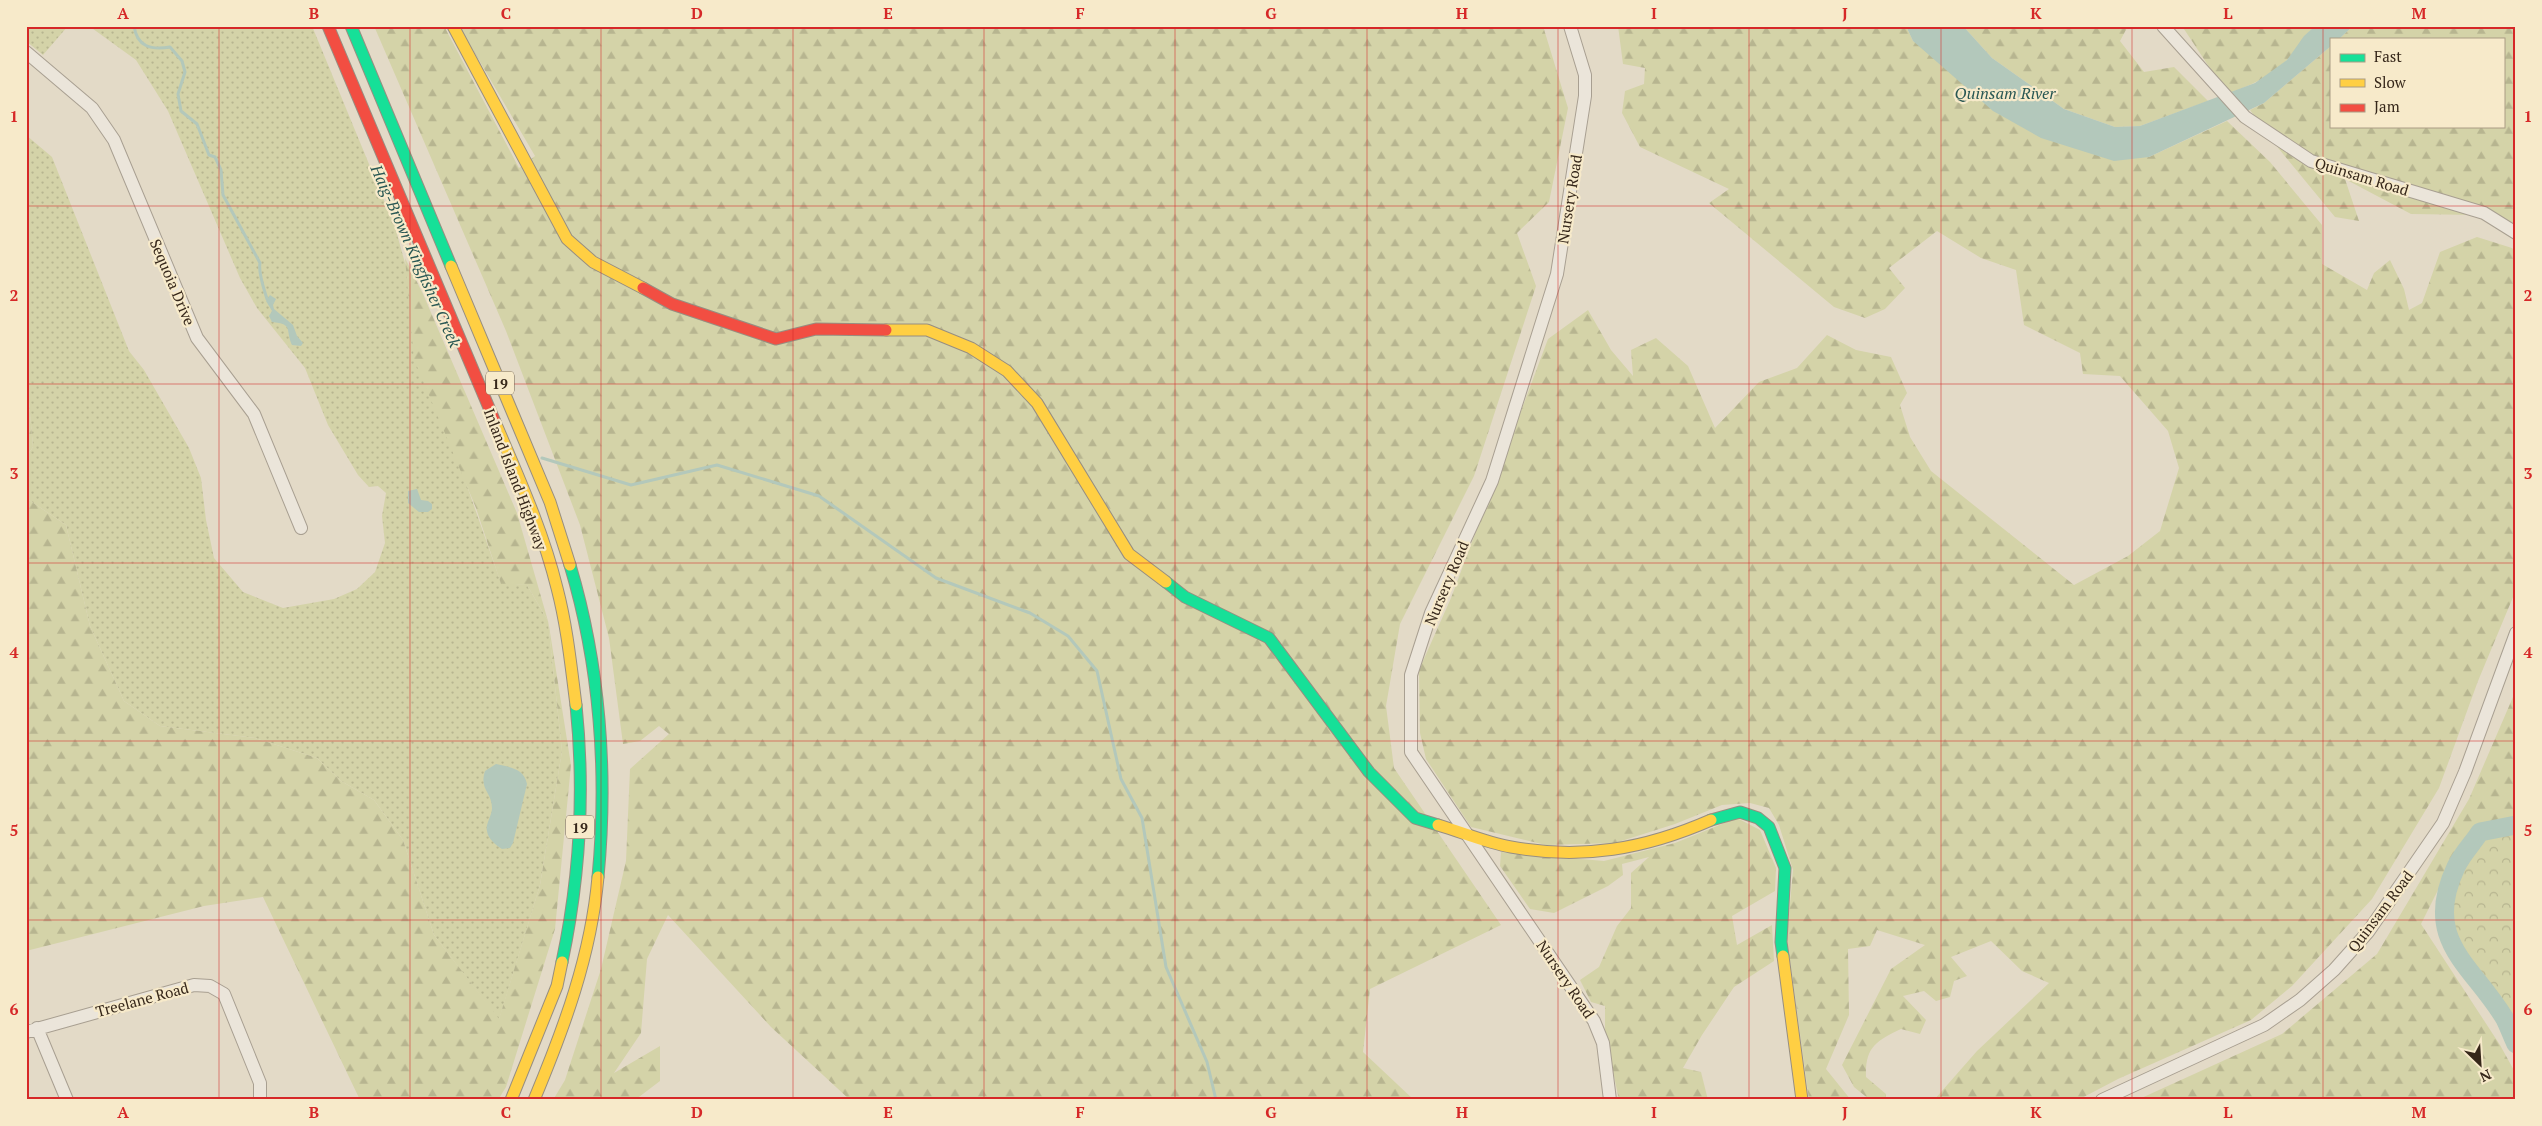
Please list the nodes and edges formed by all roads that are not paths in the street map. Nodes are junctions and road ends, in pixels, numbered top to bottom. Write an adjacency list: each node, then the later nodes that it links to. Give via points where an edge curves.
1 (328, 26): 14 (main road, Inland Island Highway / 19, via 532,510 557,587 570,654 581,754 580,839 571,919 556,986)
2 (351, 26): 15 (main road, Inland Island Highway / 19, via 550,502 574,579 590,650 601,754 603,844 593,921 575,996)
3 (452, 26): 10 (main road, via 567,240 593,262 672,304 776,339 816,330 927,330 971,348 1007,371 1037,402 1129,554 1185,597 1269,638 1369,772 1415,818)
4 (1570, 26): 10 (street, Nursery Road, via 1584,75 1585,96 1556,274 1492,480 1431,613 1411,675 1411,752)
5 (2163, 26): 7 (street, Quinsam Road, via 2245,117 2310,161 2484,214)
6 (26, 52): 8 (street, Sequoia Drive, via 92,108 114,140 197,338 254,414)
7 (2516, 233)
8 (301, 528)
9 (2516, 633): 18 (street, Quinsam Road, via 2443,823 2368,932 2300,1000 2264,1025)
10 (1470, 835): 16 (street, Nursery Road, via 1594,1021 1602,1042); 17 (main road, via 1510,847 1576,854 1620,849 1679,834 1723,815 1740,812 1758,818 1769,827 1785,868 1781,942)
11 (32, 1030): 12 (street, Treelane Road); 13 (street, Treelane Road, via 194,985 210,986 224,994 260,1083)
12 (68, 1100)
13 (260, 1100)
14 (511, 1100)
15 (534, 1100)
16 (1610, 1100)
17 (1802, 1100)
18 (2102, 1100)

